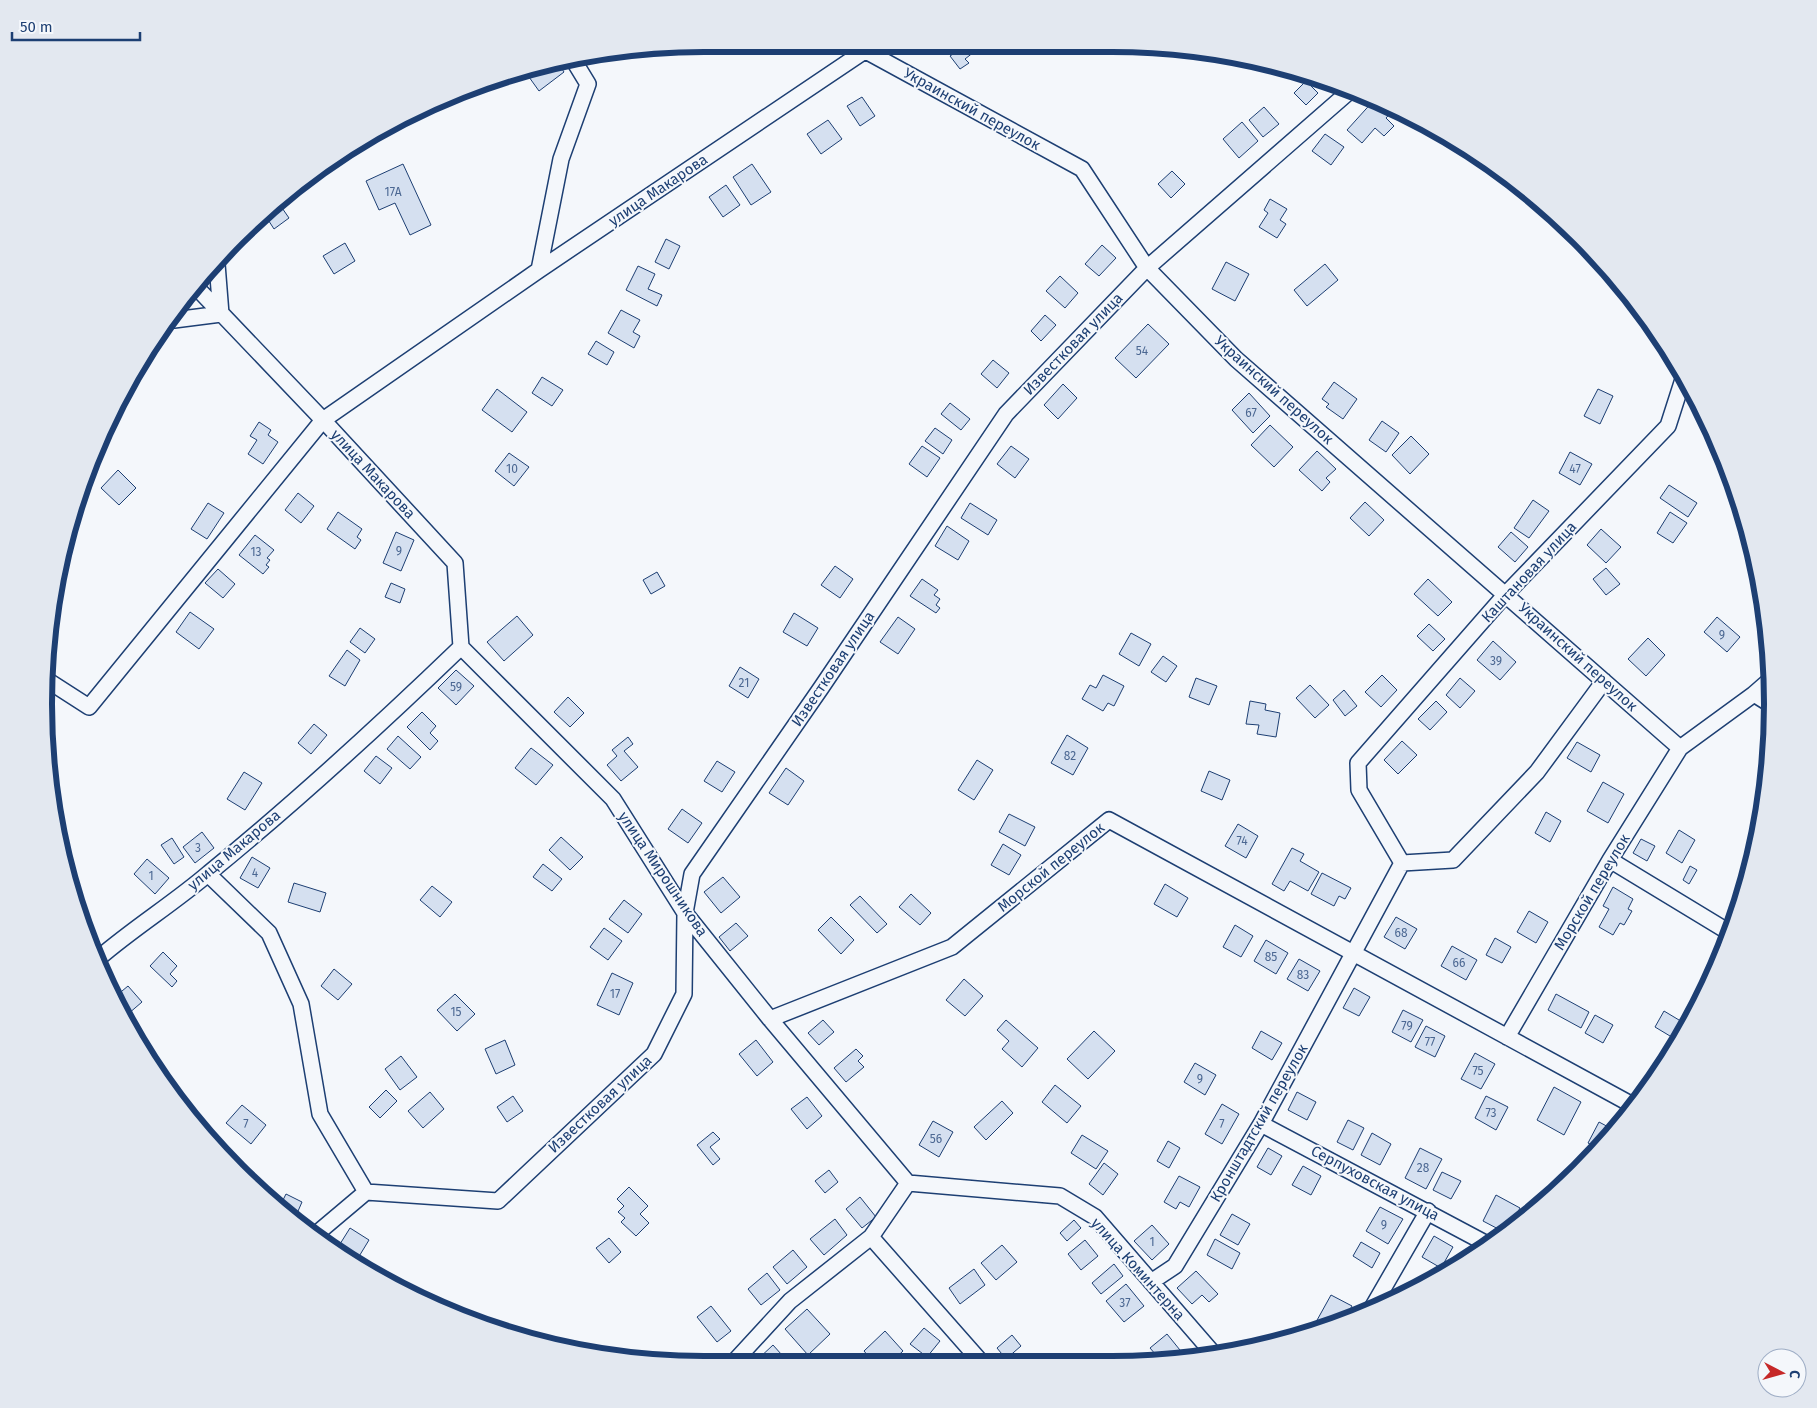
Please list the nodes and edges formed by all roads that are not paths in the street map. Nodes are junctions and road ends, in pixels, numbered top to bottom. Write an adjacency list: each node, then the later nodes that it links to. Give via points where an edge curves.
1 (863, 52): 7 (street, улица Макарова)
2 (879, 52): 5 (street, Украинский переулок, via 1082,169)
3 (577, 65): 7 (street, via 588,84 561,159)
4 (1345, 96): 5 (street, Известковая улица)
5 (1147, 268): 13 (street, Украинский переулок, via 1236,359); 24 (street, Известковая улица, via 1006,414 692,874)
6 (218, 270): 9 (street)
7 (539, 270): 12 (street, улица Макарова)
8 (200, 291): 9 (street)
9 (221, 314): 10 (street); 12 (street)
10 (178, 319)
11 (1680, 385): 13 (street, Каштановая улица, via 1668,426)
12 (323, 420): 14 (street, улица Макарова, via 455,563); 16 (street, via 88,707)
13 (1506, 594): 15 (street, Украинский переулок); 22 (street, Каштановая улица, via 1358,763 1359,790)
14 (461, 648): 23 (street, улица Макарова); 24 (street, улица Мирошникова, via 613,799)
15 (1604, 681): 20 (street, Украинский переулок); 22 (street, via 1537,772 1454,860)
16 (53, 684)
17 (1764, 686): 18 (street)
18 (1754, 694): 19 (street); 20 (street)
19 (1764, 700)
20 (1680, 748): 21 (street, Морской переулок)
21 (1610, 860): 25 (street); 29 (street, Морской переулок)
22 (1402, 863): 26 (street)
23 (208, 874): 27 (street, улица Макарова); 33 (street, via 270,933 301,1004 320,1114)
24 (685, 913): 28 (street, улица Мирошникова); 33 (street, Известковая улица, via 684,994 654,1054 498,1201)
25 (1724, 929)
26 (1354, 954): 28 (street, Морской переулок, via 1109,820 952,947); 29 (street, Морской переулок); 31 (street, Кронштадтский переулок)
27 (103, 955)
28 (770, 1019): 32 (street, улица Мирошникова)
29 (1507, 1038): 30 (street, Морской переулок)
30 (1628, 1103)
31 (1261, 1124): 34 (street, Серпуховская улица); 38 (street, Кронштадтский переулок, via 1175,1266)
32 (908, 1183): 36 (street); 38 (street, улица Коминтерна, via 1060,1196 1095,1217)
33 (366, 1192): 35 (street)
34 (1428, 1211): 37 (street, Серпуховская улица); 39 (street)
35 (320, 1231)
36 (871, 1237): 41 (street, via 790,1301); 42 (street)
37 (1482, 1241)
38 (1151, 1282): 40 (street, улица Коминтерна)
39 (1377, 1299)
40 (1209, 1348)
41 (739, 1356)
42 (976, 1356)

